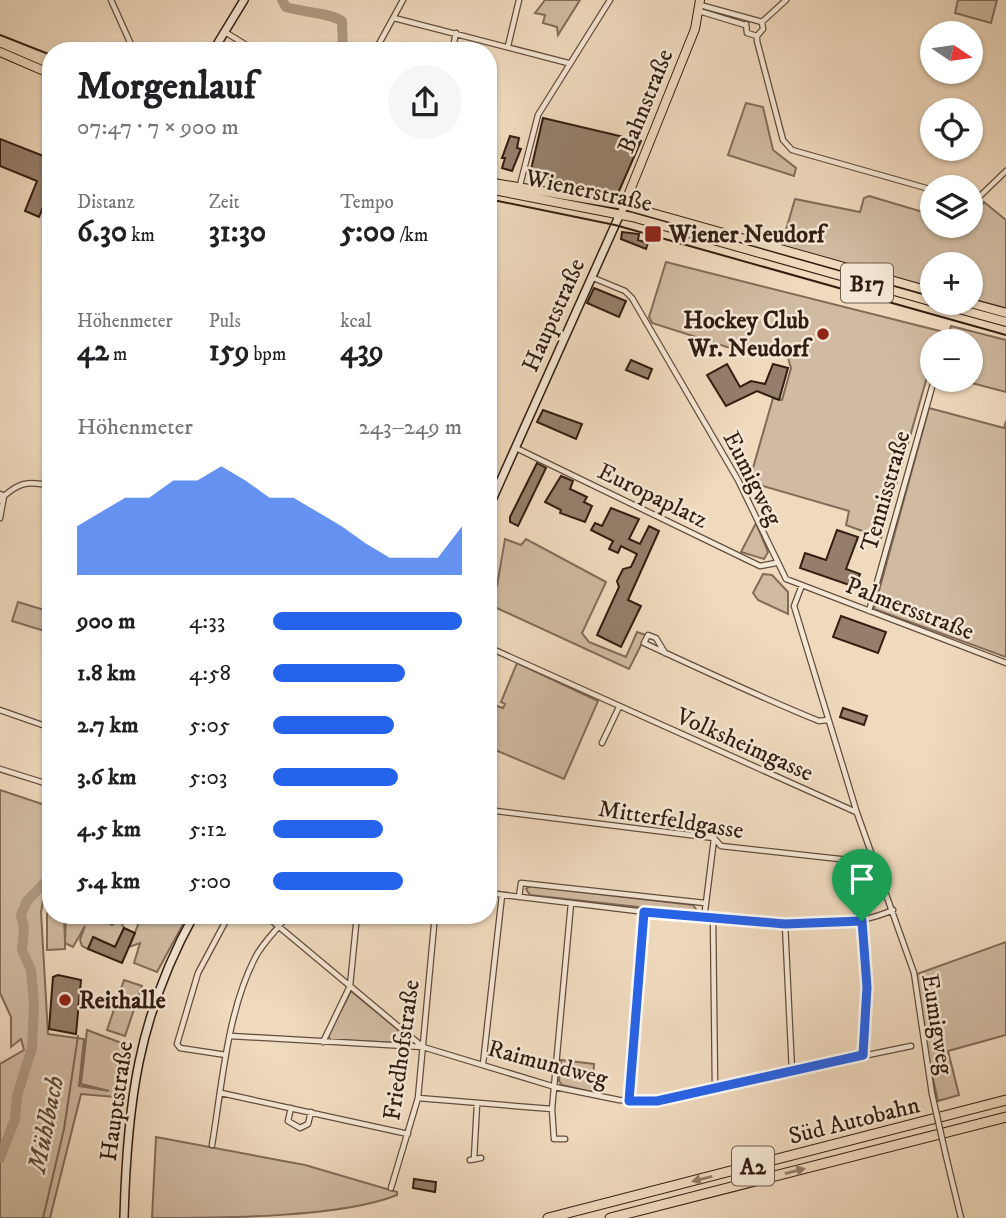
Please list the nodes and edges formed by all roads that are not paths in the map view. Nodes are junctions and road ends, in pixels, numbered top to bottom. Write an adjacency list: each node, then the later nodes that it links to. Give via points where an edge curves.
1 (111, 0): 15 (street)
2 (244, 0): 12 (street)
3 (403, 0): 8 (street)
4 (519, 0): 22 (street)
5 (610, 0): 24 (street)
6 (786, 0): 10 (street)
7 (700, 5): 9 (street); 11 (street); 32 (main road, Bahnstraße)
8 (394, 18): 13 (street); 18 (street)
9 (749, 20): 10 (street); 11 (street)
10 (762, 22): 14 (street)
11 (745, 25): 14 (street, via 747,33)
12 (225, 32): 16 (street); 17 (street)
13 (456, 33): 19 (street); 20 (street)
14 (757, 36): 29 (street, via 783,140 792,150)
15 (130, 42)
16 (219, 42)
17 (241, 42)
18 (380, 42)
19 (454, 42)
20 (489, 42)
21 (497, 44): 22 (street)
22 (508, 47): 24 (street)
23 (0, 52): 25 (main road)
24 (568, 63): 28 (street, via 538,115)
25 (42, 70)
26 (1006, 171): 31 (street)
27 (497, 183): 28 (main road, Wienerstraße / B17)
28 (520, 185): 32 (main road, Wienerstraße / B17)
29 (920, 186)
30 (497, 190): 32 (main road, Wienerstraße / B17)
31 (983, 193)
32 (622, 209): 33 (main road, Wienerstraße / B17); 34 (street, Hauptstraße)
33 (802, 261): 35 (main road, B17); 36 (main road, B17)
34 (591, 276): 42 (street, Hauptstraße); 47 (street, Eumigweg, via 632,298 738,480)
35 (920, 289)
36 (920, 297)
37 (983, 307): 38 (main road)
38 (1006, 313)
39 (981, 315): 40 (main road, B17)
40 (1006, 322)
41 (931, 392): 49 (street, Tennisstraße)
42 (516, 448): 44 (street, Hauptstraße); 47 (street, Europaplatz, via 760,566)
43 (42, 484): 45 (street, via 18,484)
44 (497, 489)
45 (2, 497): 46 (street)
46 (0, 518)
47 (776, 563): 48 (street, Eumigweg, via 786,579)
48 (802, 585): 49 (street, Palmersstraße); 55 (street, Eumigweg, via 794,606)
49 (869, 611): 52 (street, Palmersstraße)
50 (497, 651): 53 (street, Volksheimgasse)
51 (666, 653): 51 (street, via 656,638 648,635 644,643); 55 (street, via 819,721)
52 (1006, 663)
53 (619, 707): 57 (street); 61 (street, Volksheimgasse)
54 (0, 710): 56 (street)
55 (827, 720): 61 (street, Eumigweg)
56 (42, 725)
57 (602, 744)
58 (0, 769): 59 (street)
59 (42, 782)
60 (497, 811): 62 (street, Mitterfeldgasse)
61 (857, 813): 68 (street, Eumigweg)
62 (714, 838): 67 (street); 72 (street, Mitterfeldgasse, via 721,846 849,860)
63 (497, 894): 64 (street)
64 (502, 895): 65 (street); 88 (street)
65 (519, 897): 66 (street); 67 (street, via 521,883)
66 (572, 903): 69 (street); 91 (street)
67 (705, 903): 71 (street)
68 (893, 910): 72 (street); 109 (street, Eumigweg, bridge, via 914,973 932,1094)
69 (644, 912): 71 (street); 95 (street)
70 (713, 917): 71 (street); 79 (street); 90 (street)
71 (704, 919)
72 (860, 921): 79 (street); 87 (street, via 867,987)
73 (190, 924): 106 (street, Hauptstraße, via 162,979 137,1063)
74 (224, 924): 86 (street, via 198,973 177,1044)
75 (275, 924): 80 (street)
76 (282, 924): 80 (street)
77 (356, 924): 81 (street)
78 (434, 924): 85 (street, Friedhofstraße)
79 (785, 924): 89 (street)
80 (279, 928): 81 (street); 82 (street, via 255,957)
81 (350, 986): 83 (street); 85 (street)
82 (231, 1036): 83 (street); 86 (street)
83 (323, 1042): 85 (street)
84 (911, 1046): 87 (street, Raimundweg)
85 (423, 1047): 88 (street, Raimundweg); 93 (street, Friedhofstraße)
86 (226, 1055): 92 (street)
87 (863, 1055): 89 (street, Raimundweg)
88 (483, 1064): 91 (street, Raimundweg)
89 (792, 1071): 90 (street, Raimundweg)
90 (715, 1086): 95 (street, Raimundweg, via 657,1101)
91 (555, 1087): 95 (street, Raimundweg); 98 (street)
92 (220, 1093): 97 (street); 103 (street)
93 (418, 1098): 96 (street); 101 (street, Friedhofstraße)
94 (1006, 1100): 107 (highway, Süd Autobahn / A2, one-way to 107)
95 (629, 1101)
96 (477, 1104): 98 (street); 104 (street, via 472,1159)
97 (291, 1108): 99 (street); 99 (street, via 288,1121 300,1128 308,1124)
98 (552, 1109): 102 (street, via 554,1139)
99 (311, 1112): 101 (street)
100 (1006, 1117): 108 (highway, Süd Autobahn / A2, one-way to 100)
101 (408, 1134): 105 (street, Friedhofstraße)
102 (565, 1139)
103 (212, 1145)
104 (481, 1158)
105 (391, 1188)
106 (124, 1218)
107 (548, 1218)
108 (610, 1218)
109 (961, 1218)

